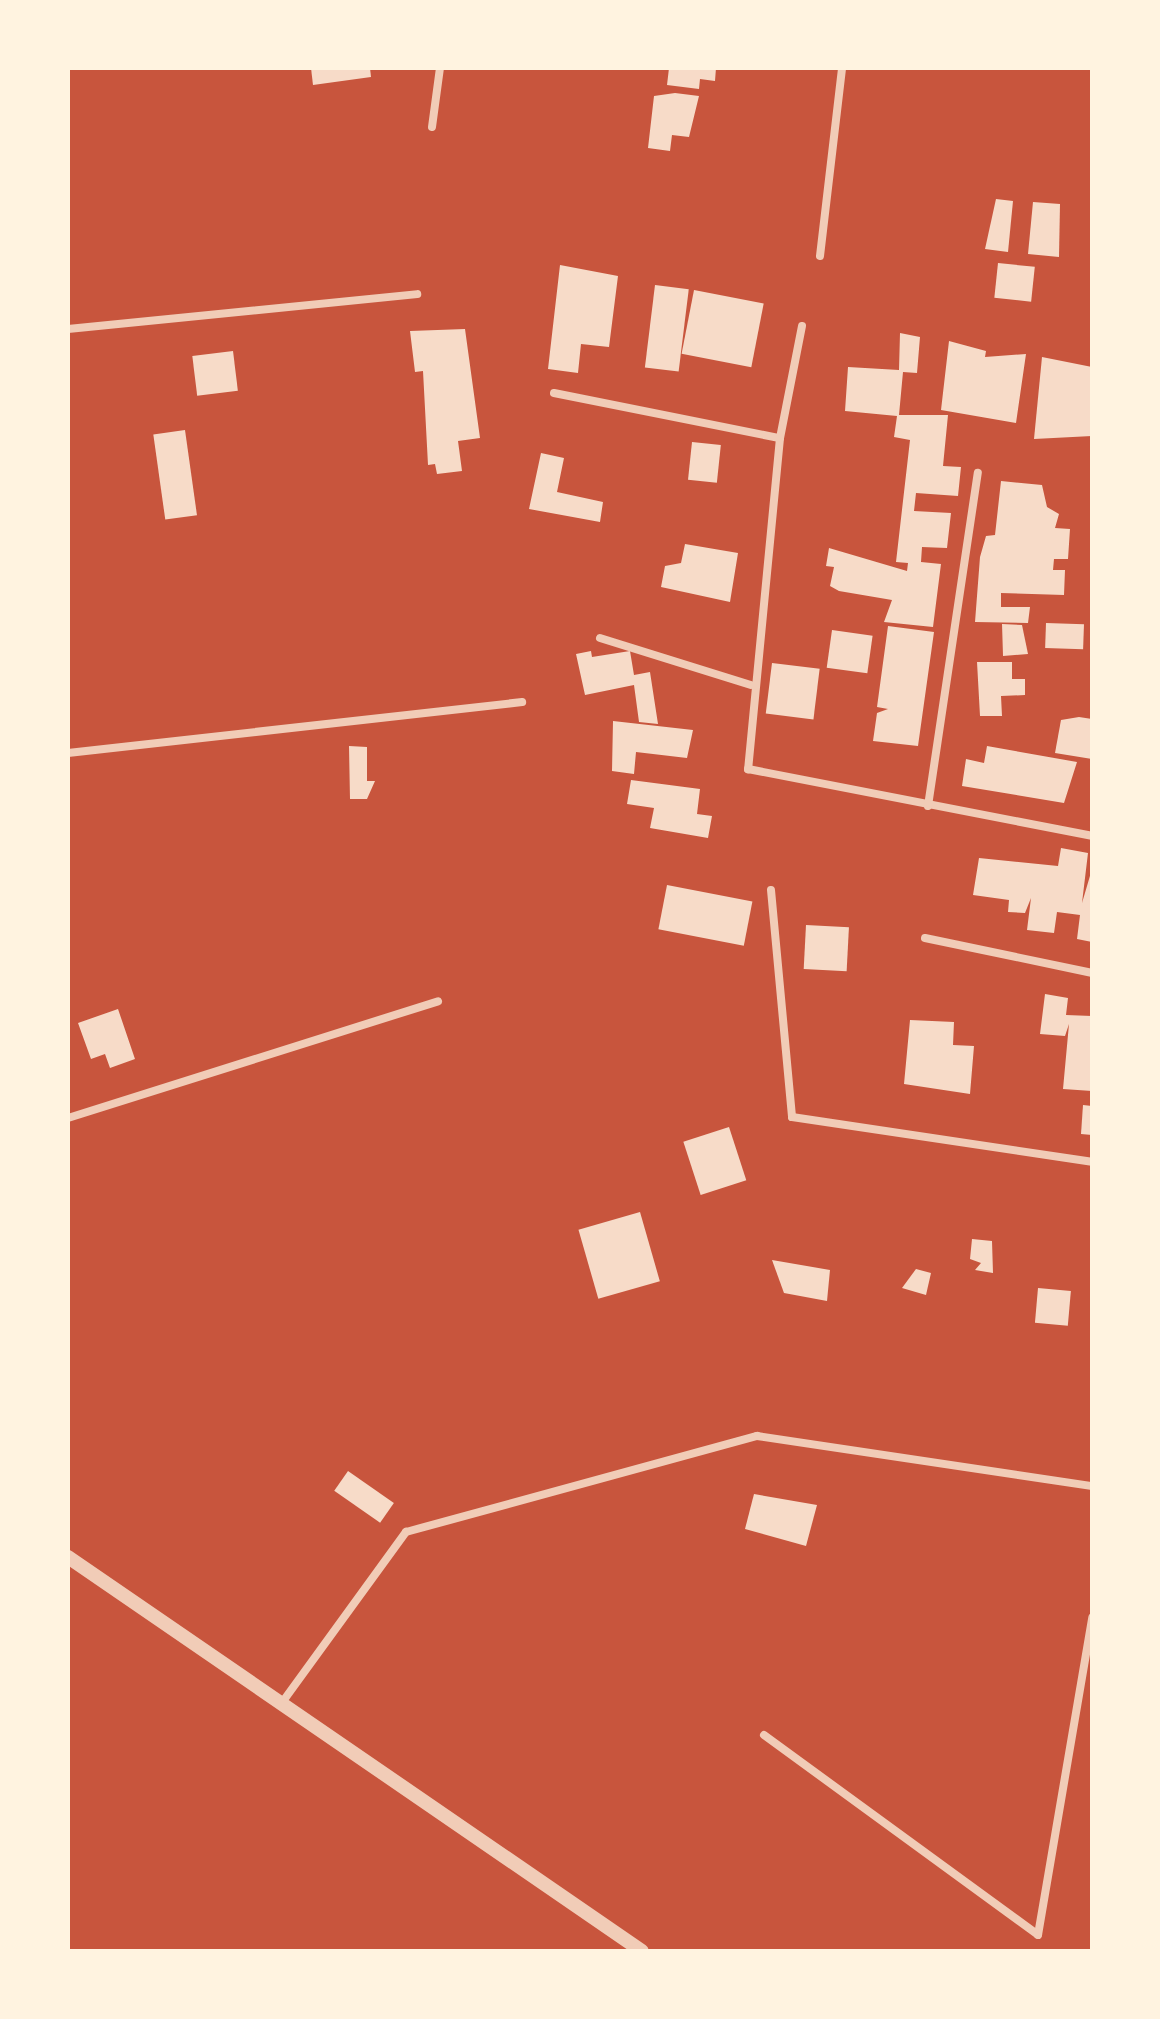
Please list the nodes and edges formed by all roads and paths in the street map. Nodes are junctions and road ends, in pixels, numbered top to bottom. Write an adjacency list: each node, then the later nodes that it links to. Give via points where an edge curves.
1 (440, 68): 3 (street)
2 (842, 68): 4 (street)
3 (432, 127)
4 (820, 256)
5 (417, 294): 7 (street)
6 (802, 326): 9 (street)
7 (68, 329)
8 (554, 393): 9 (street)
9 (780, 438): 12 (street)
10 (978, 473): 15 (street)
11 (600, 638): 12 (street)
12 (751, 685): 15 (street, via 748,769)
13 (522, 702): 14 (street)
14 (68, 753)
15 (928, 806): 16 (street)
16 (1092, 836)
17 (771, 890): 22 (street, via 792,1117)
18 (925, 938): 19 (street)
19 (1092, 973)
20 (438, 1001): 21 (street)
21 (68, 1118)
22 (1092, 1162)
23 (1092, 1486): 26 (street, via 757,1436 742,1440 406,1532)
24 (68, 1557): 26 (street)
25 (1092, 1618): 27 (street, via 1038,1935)
26 (281, 1704): 28 (street)
27 (764, 1735)
28 (642, 1951)

